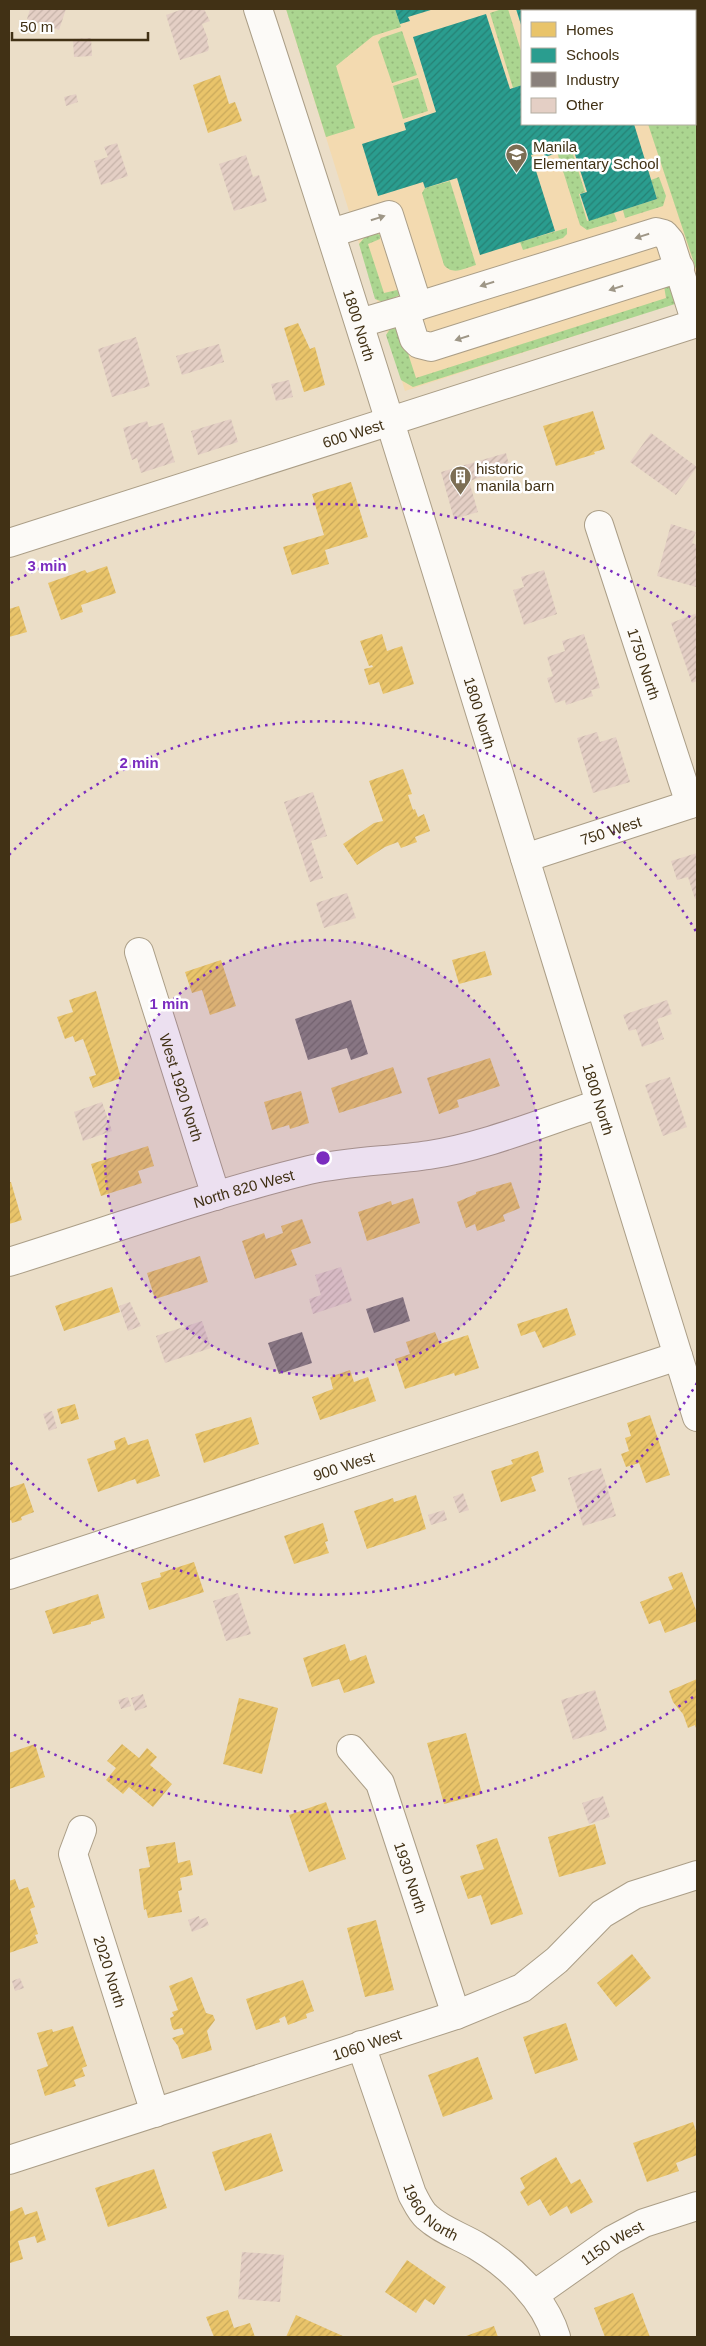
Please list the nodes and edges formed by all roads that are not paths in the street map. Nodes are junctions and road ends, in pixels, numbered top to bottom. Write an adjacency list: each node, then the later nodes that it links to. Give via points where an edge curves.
1 (258, 9): 2 (street, 1800 North)
2 (331, 233): 4 (street, one-way to 4, via 389,214); 5 (street, 1800 North)
3 (680, 268): 4 (street, one-way to 4, via 668,237 652,233); 4 (street, one-way to 4, via 431,347 418,344 414,339); 6 (street)
4 (411, 308): 5 (street)
5 (360, 323): 7 (street, 1800 North)
6 (697, 323): 7 (street, 600 West)
7 (390, 423): 9 (street, 600 West); 11 (street, 1800 North)
8 (599, 525): 10 (street, 1750 North)
9 (9, 544)
10 (694, 803): 11 (street, 750 West)
11 (525, 858): 13 (street, 1800 North)
12 (139, 952): 14 (street, West 1920 North)
13 (599, 1104): 14 (street, North 820 West, via 471,1146 428,1155 311,1170); 16 (street, 1800 North)
14 (216, 1196): 15 (street, North 820 West)
15 (9, 1262)
16 (678, 1356): 17 (street, 1800 North); 18 (street, 900 West)
17 (697, 1417)
18 (9, 1575)
19 (351, 1749): 22 (street, 1930 North, via 380,1784)
20 (82, 1830): 24 (street, 2020 North, via 73,1854)
21 (697, 1875): 22 (street, 1060 West, via 634,1895 602,1914 557,1960 522,1988)
22 (456, 2015): 23 (street, 1060 West)
23 (360, 2045): 24 (street, 1060 West); 27 (street, 1960 North, via 412,2194 426,2216 507,2267)
24 (155, 2113): 25 (street, 1060 West)
25 (9, 2160)
26 (697, 2206): 27 (street, 1150 West, via 644,2223 612,2240)
27 (534, 2295): 28 (street, 1960 North)
28 (556, 2337)

